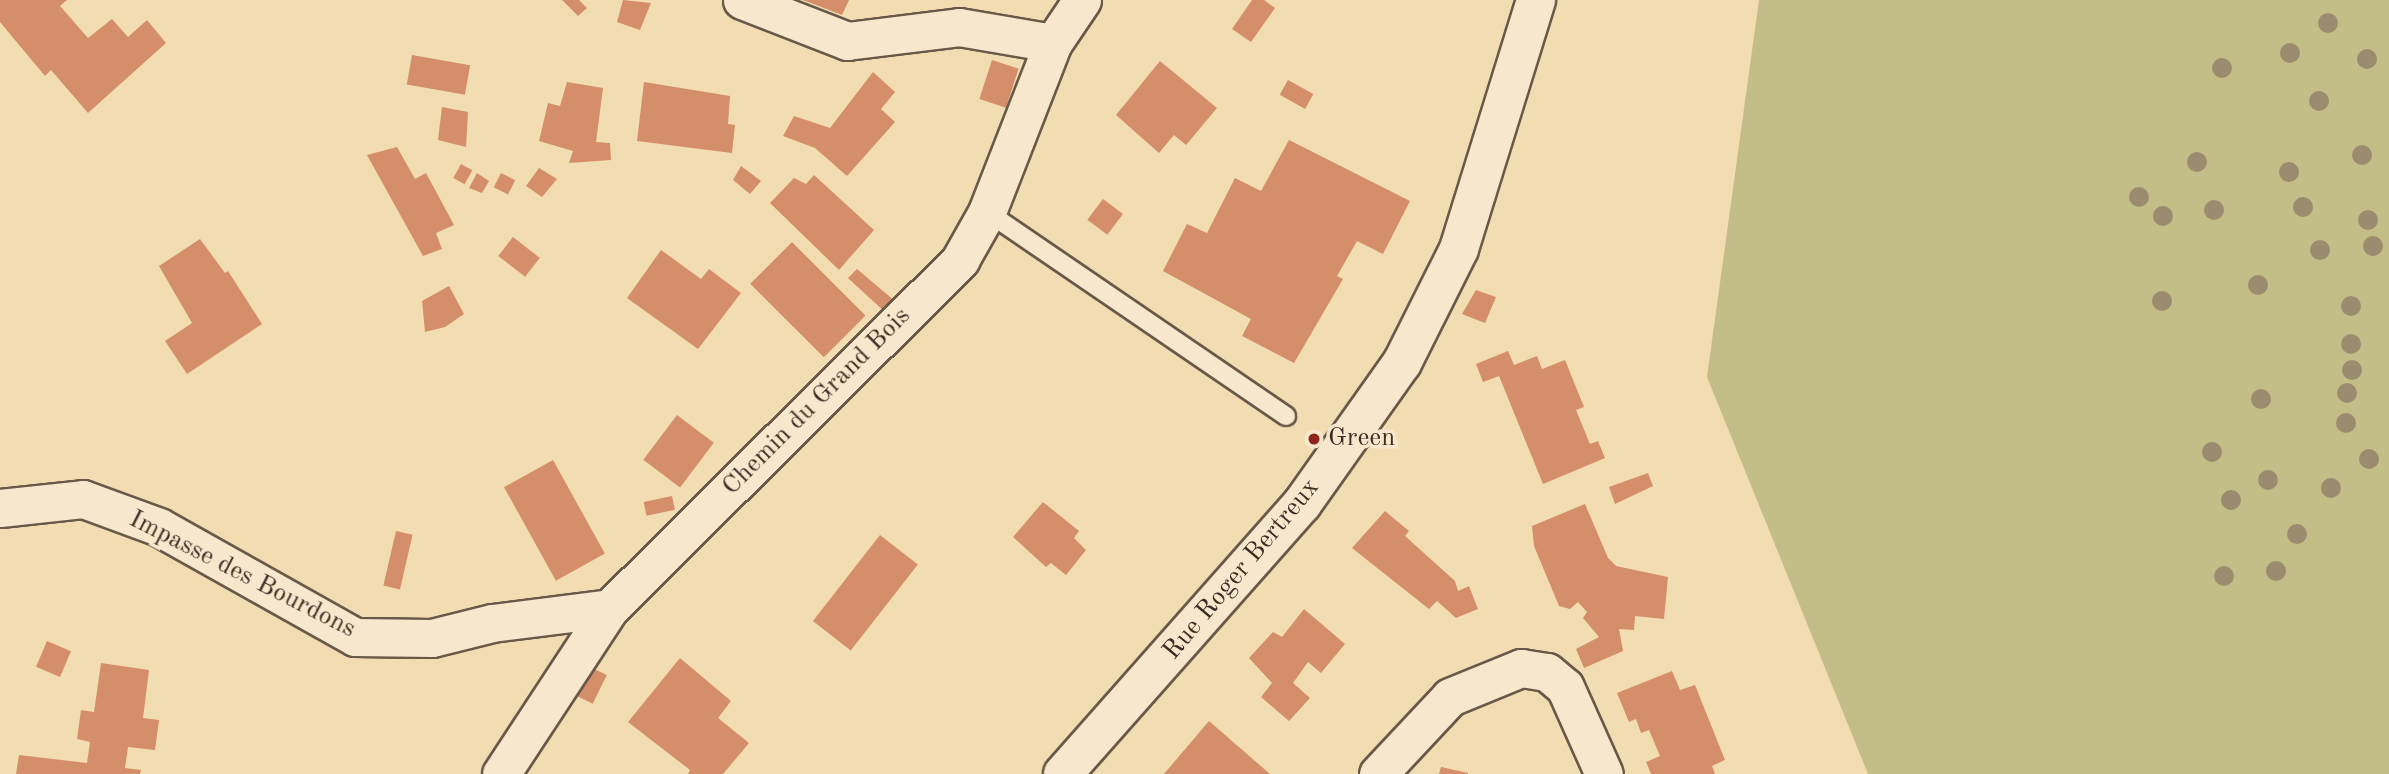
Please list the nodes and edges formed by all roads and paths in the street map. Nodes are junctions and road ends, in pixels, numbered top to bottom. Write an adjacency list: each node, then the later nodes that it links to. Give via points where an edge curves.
1 (741, 0): 4 (street, via 847,41 959,27)
2 (1082, 0): 4 (street, Chemin du Grand Bois)
3 (1536, 0): 10 (street, Rue Roger Bertreux, via 1459,249 1402,363 1302,504)
4 (1053, 43): 5 (street, Chemin du Grand Bois)
5 (987, 212): 6 (lane); 8 (street, Chemin du Grand Bois, via 960,260)
6 (1286, 416)
7 (0, 508): 8 (street, Impasse des Bourdons, via 83,499 108,508 159,527 355,637 432,638 492,623)
8 (610, 607): 9 (street, Chemin du Grand Bois)
9 (501, 774)
10 (1063, 774)
11 (1378, 774): 12 (street, via 1450,697 1521,668 1547,671 1565,687)
12 (1604, 774)

